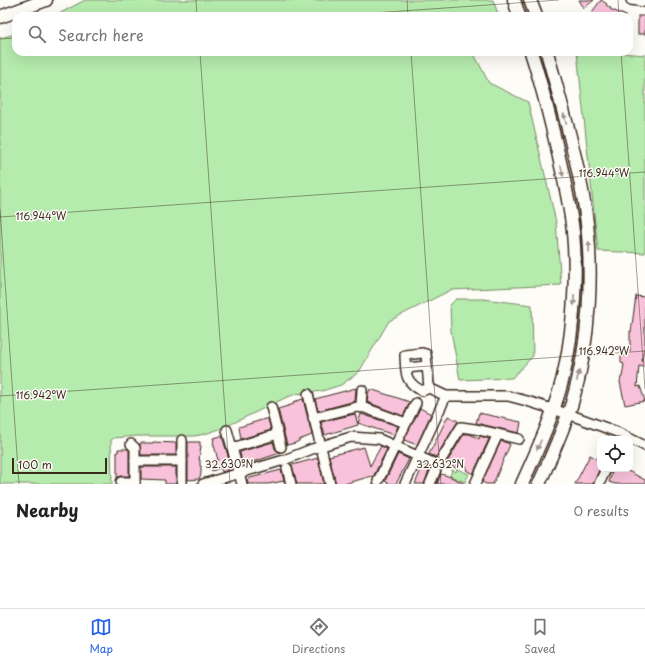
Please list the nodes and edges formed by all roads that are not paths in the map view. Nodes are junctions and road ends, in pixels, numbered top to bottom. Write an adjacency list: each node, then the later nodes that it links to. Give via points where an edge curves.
1 (46, 0): 6 (main road)
2 (514, 0): 7 (main road)
3 (530, 0): 8 (main road)
4 (631, 0): 5 (street)
5 (645, 2)
6 (14, 12)
7 (518, 12)
8 (534, 12)
9 (12, 13): 10 (main road)
10 (0, 17)
11 (532, 56): 22 (main road, one-way to 22, via 555,138 573,232 574,309 565,368)
12 (548, 56): 23 (main road, one-way to 12, via 580,370 589,313 588,234 570,136)
13 (427, 366): 14 (street); 14 (street, via 426,354 408,354 405,355); 15 (street)
14 (406, 368): 15 (street, via 407,379 414,387 422,391)
15 (429, 388): 18 (street)
16 (362, 390): 21 (street)
17 (308, 394): 24 (street)
18 (446, 396): 22 (street, via 508,396); 37 (street)
19 (416, 403): 25 (street)
20 (271, 407): 27 (street)
21 (362, 407): 24 (street); 25 (street)
22 (554, 409): 23 (street); 56 (main road, one-way to 56)
23 (568, 414): 34 (street, via 617,432); 57 (main road)
24 (313, 418): 33 (street)
25 (406, 423): 32 (street)
26 (227, 430): 35 (street)
27 (278, 434): 35 (street); 36 (street)
28 (498, 434): 29 (street); 40 (street, via 461,427); 55 (street)
29 (519, 439)
30 (182, 440): 39 (street)
31 (131, 444): 38 (street, via 135,448)
32 (395, 445): 33 (street, via 379,439 351,437); 37 (street); 44 (street)
33 (320, 446): 42 (street, via 284,460); 52 (street)
34 (645, 446)
35 (232, 448): 42 (street)
36 (281, 448)
37 (418, 456): 40 (street); 53 (street)
38 (135, 461): 39 (street); 46 (street)
39 (182, 461): 48 (street)
40 (438, 465): 54 (street)
41 (287, 468): 51 (street)
42 (239, 471): 49 (street); 50 (street)
43 (605, 472): 47 (street)
44 (378, 481)
45 (121, 482): 46 (street)
46 (135, 483)
47 (601, 483)
48 (182, 484)
49 (204, 484)
50 (242, 484)
51 (289, 484)
52 (330, 484)
53 (405, 484)
54 (430, 484)
55 (475, 484)
56 (522, 484)
57 (539, 484)

